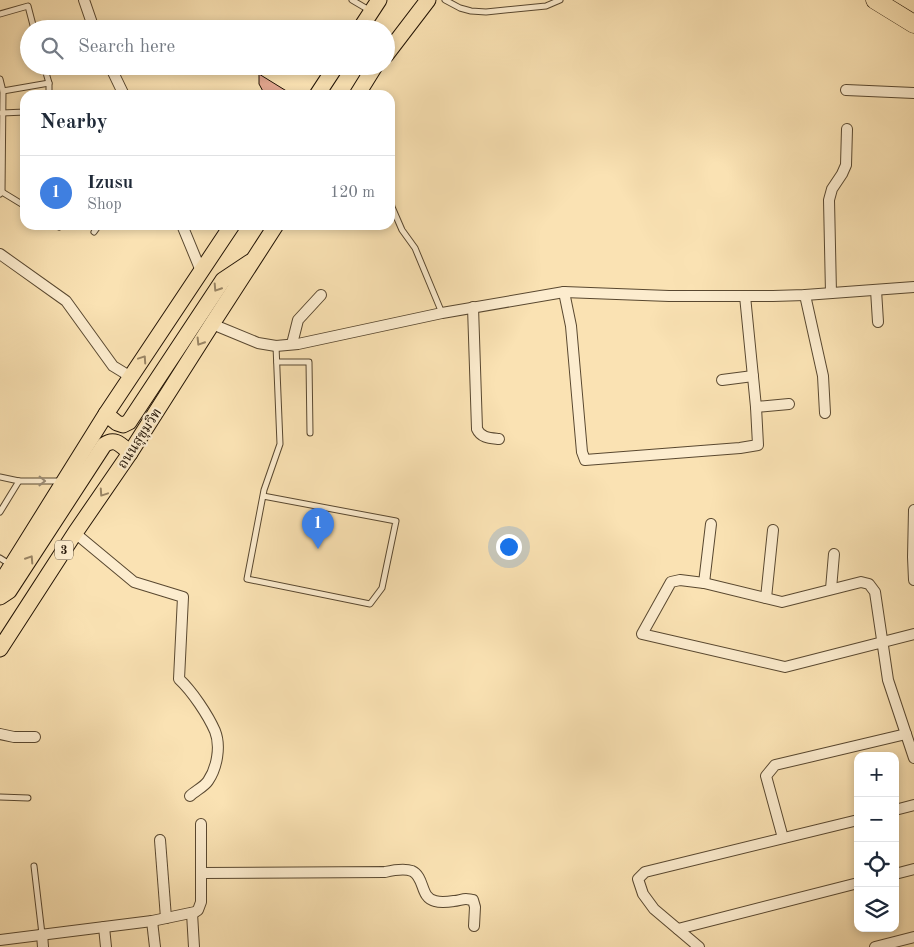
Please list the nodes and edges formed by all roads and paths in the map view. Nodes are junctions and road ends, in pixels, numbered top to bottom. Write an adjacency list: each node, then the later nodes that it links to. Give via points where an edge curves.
1 (84, 0): 13 (street)
2 (352, 0): 9 (lane)
3 (418, 0): 16 (main road)
4 (428, 0): 17 (main road)
5 (446, 0): 6 (lane, via 460,8 486,12 546,6)
6 (560, 0)
7 (875, 0): 15 (highway)
8 (891, 0): 11 (main road)
9 (375, 6): 14 (main road)
10 (0, 14): 12 (lane, via 28,6)
11 (914, 14)
12 (32, 20)
13 (91, 20)
14 (366, 20)
15 (914, 24)
16 (395, 35)
17 (395, 43)
18 (47, 75): 23 (lane)
19 (114, 75): 26 (street)
20 (330, 75): 27 (main road)
21 (370, 75): 24 (main road)
22 (0, 80): 29 (lane)
23 (49, 83): 25 (lane); 29 (lane)
24 (361, 89)
25 (49, 90)
26 (122, 90)
27 (320, 90)
28 (846, 90): 30 (street)
29 (3, 91): 32 (lane)
30 (914, 93)
31 (20, 112): 32 (lane)
32 (2, 113): 34 (lane)
33 (846, 129): 46 (street, via 846,165 829,200)
34 (1, 194): 35 (lane)
35 (20, 204)
36 (395, 214): 51 (lane, via 415,248)
37 (184, 230): 42 (street)
38 (229, 230): 42 (main road)
39 (273, 230): 41 (main road, ถนนสุขุมวิท / 3)
40 (0, 254): 58 (street, via 66,301 113,366)
41 (256, 258): 53 (main road, ถนนสุขุมวิท / 3); 63 (main road, one-way to 63, via 223,280 129,422 117,423)
42 (201, 271): 58 (main road, one-way to 42)
43 (914, 287): 44 (street)
44 (876, 290): 46 (street); 52 (street)
45 (564, 292): 49 (street); 50 (street); 61 (street, via 571,326 582,452 586,460 758,445)
46 (831, 293): 48 (street)
47 (321, 295): 54 (street, via 298,320)
48 (806, 295): 49 (street); 62 (street, via 824,376)
49 (745, 296): 57 (street)
50 (473, 307): 51 (street); 65 (street, via 477,429 483,437)
51 (442, 313): 54 (street)
52 (878, 322)
53 (212, 324): 55 (street, via 258,343); 66 (main road, ถนนสุขุมวิท / 3, one-way to 66)
54 (292, 344): 55 (street)
55 (276, 346): 56 (lane)
56 (277, 362): 64 (lane, via 309,362); 70 (lane, via 280,444)
57 (754, 376): 59 (street); 61 (street)
58 (131, 377): 63 (main road)
59 (722, 380)
60 (789, 404): 61 (street)
61 (756, 407)
62 (826, 413)
63 (106, 414): 69 (main road)
64 (310, 433)
65 (499, 439)
66 (130, 452): 75 (main road, ถนนสุขุมวิท / 3, one-way to 75); 82 (main road, one-way to 66, via 9,591 104,445 114,441)
67 (0, 477): 68 (lane)
68 (19, 481): 69 (lane, one-way to 69); 72 (lane)
69 (64, 481): 77 (main road)
70 (263, 496): 70 (lane, via 247,579 370,604 382,588 396,521)
71 (914, 510): 78 (street)
72 (0, 512)
73 (711, 524): 79 (street)
74 (773, 530): 83 (street)
75 (75, 533): 87 (main road, ถนนสุขุมวิท / 3); 92 (street, via 134,582 184,597 179,679 188,687 204,713 217,742 215,768 207,782)
76 (834, 554): 81 (street)
77 (6, 562): 80 (main road)
78 (914, 580)
79 (704, 583): 83 (street); 86 (street, via 671,582 642,634 785,667)
80 (0, 584)
81 (831, 589): 83 (street, via 782,602); 86 (street, via 861,582 869,584 875,592)
82 (0, 597)
83 (766, 598)
84 (914, 634): 86 (street)
85 (914, 641): 86 (street)
86 (882, 643): 89 (street, via 888,680)
87 (0, 649)
88 (0, 734): 90 (street)
89 (906, 734): 91 (street); 99 (street, via 775,765 766,776)
90 (35, 737)
91 (914, 758)
92 (190, 796)
93 (0, 797): 94 (lane)
94 (28, 798)
95 (914, 805): 96 (street)
96 (899, 809)
97 (854, 821): 99 (street)
98 (200, 824): 103 (street)
99 (783, 838): 111 (street, via 645,872 638,879 643,894 654,909)
100 (160, 840): 107 (street)
101 (34, 866): 112 (lane)
102 (914, 869): 104 (street)
103 (200, 873): 106 (street, via 201,902 198,910); 109 (street, via 407,870 415,872 424,893 434,901 473,900)
104 (899, 873)
105 (854, 884): 111 (street)
106 (192, 913): 107 (street); 118 (street)
107 (166, 918): 108 (street)
108 (152, 921): 110 (street); 117 (street)
109 (474, 926)
110 (104, 928): 112 (street); 116 (street)
111 (678, 929): 119 (street)
112 (42, 934): 114 (street); 115 (street)
113 (914, 938): 120 (street)
114 (0, 940)
115 (44, 947)
116 (106, 947)
117 (155, 947)
118 (194, 947)
119 (700, 947)
120 (875, 947)

